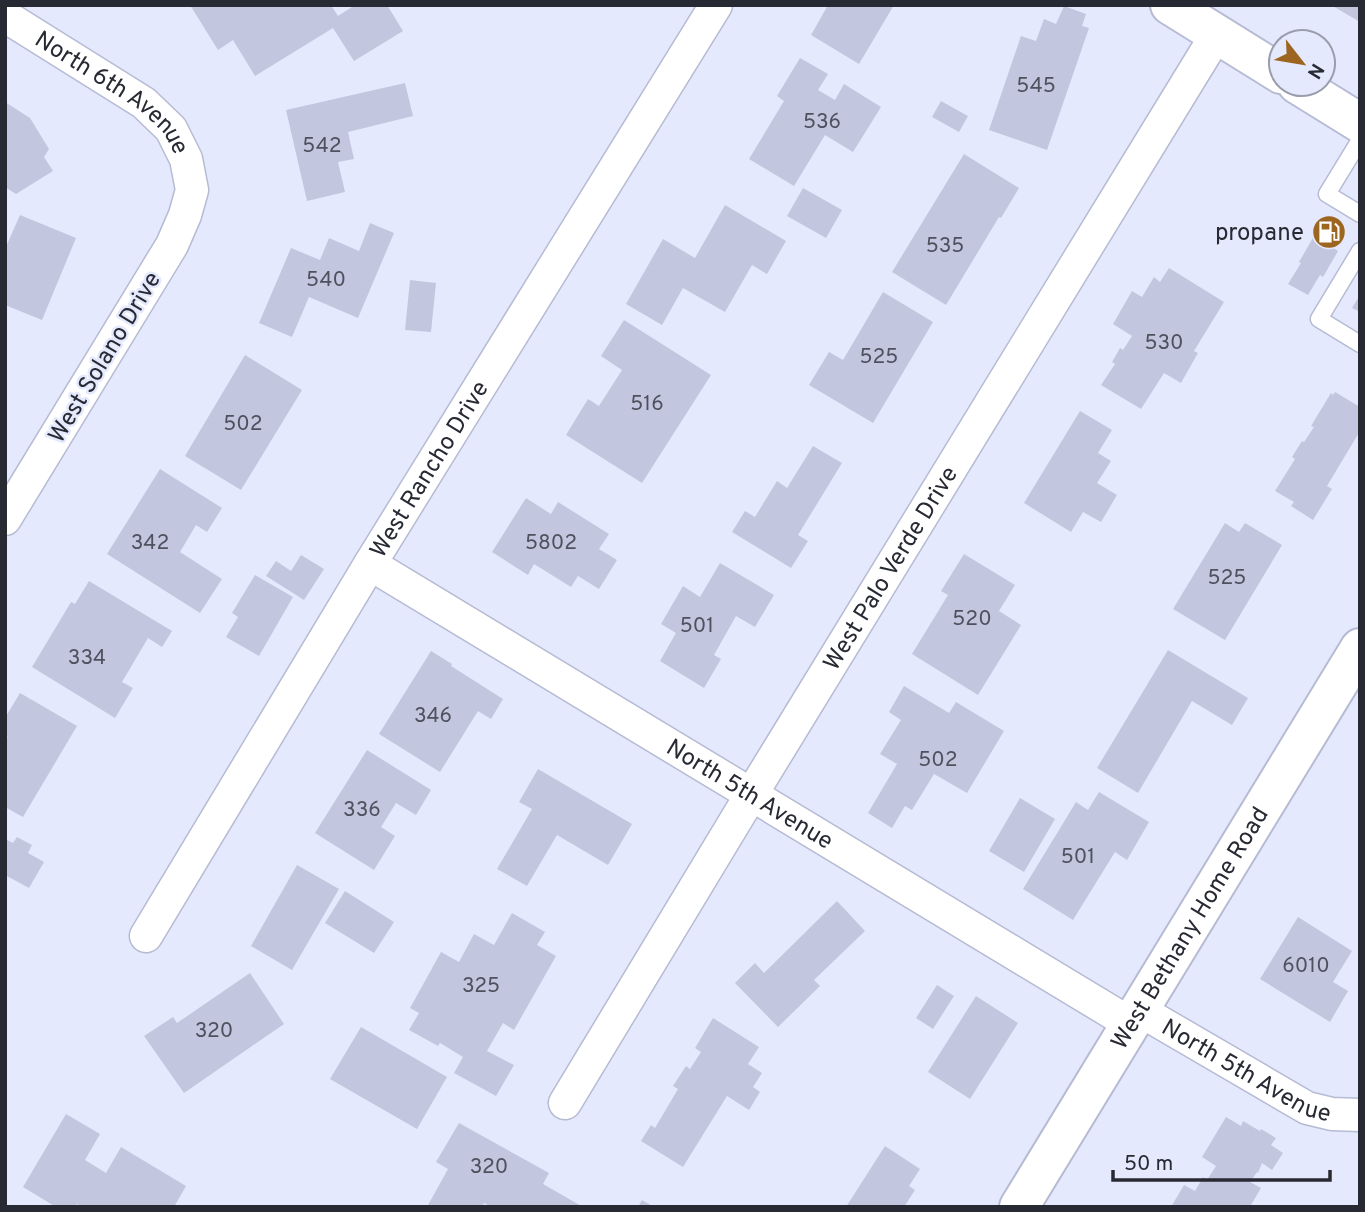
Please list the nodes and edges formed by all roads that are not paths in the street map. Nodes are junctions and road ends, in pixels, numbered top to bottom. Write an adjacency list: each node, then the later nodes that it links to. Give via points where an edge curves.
1 (716, 5): 14 (street, West Rancho Drive)
2 (1175, 7): 4 (main road)
3 (5, 16): 9 (street, North 6th Avenue, via 144,103 171,129 186,159)
4 (1217, 34): 5 (main road); 16 (street, West Palo Verde Drive)
5 (1267, 65)
6 (1320, 98): 7 (main road)
7 (1360, 123)
8 (1360, 140): 10 (lane, via 1327,194)
9 (192, 190): 13 (street, West Solano Drive, via 172,245)
10 (1360, 214)
11 (1360, 251): 12 (lane, via 1319,319)
12 (1360, 344)
13 (5, 519)
14 (370, 564): 16 (street, North 5th Avenue); 17 (street, West Rancho Drive)
15 (1360, 648): 18 (main road, West Bethany Home Road)
16 (751, 795): 18 (street, North 5th Avenue); 19 (street, West Palo Verde Drive)
17 (146, 936)
18 (1135, 1017): 20 (street, North 5th Avenue, via 1307,1108); 21 (main road, West Bethany Home Road)
19 (565, 1103)
20 (1360, 1115)
21 (1019, 1207)

